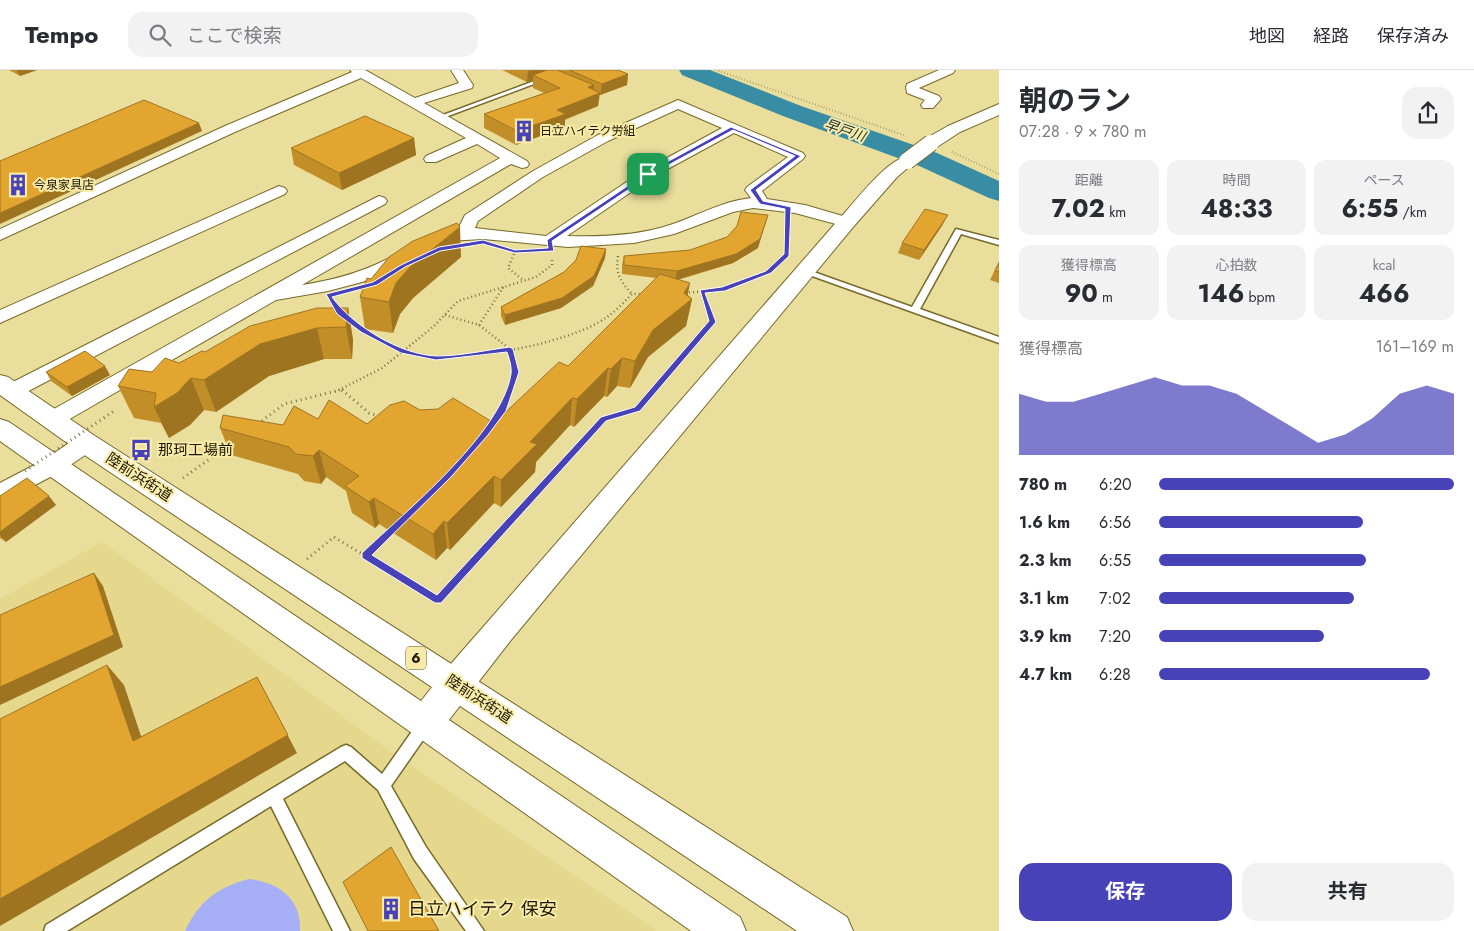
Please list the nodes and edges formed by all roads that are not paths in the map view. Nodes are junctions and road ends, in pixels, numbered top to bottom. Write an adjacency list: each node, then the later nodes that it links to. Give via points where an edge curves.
1 (457, 70): 5 (street, via 467,85)
2 (949, 70): 6 (street, via 912,87 912,90 934,99)
3 (358, 72): 5 (street); 18 (street)
4 (552, 76): 8 (lane)
5 (412, 103): 8 (street)
6 (928, 105)
7 (999, 110): 17 (main road, bridge, via 954,129 931,143 909,149)
8 (438, 118): 10 (street)
9 (733, 128): 13 (street, via 678,104 603,138); 16 (street, via 798,156 753,190); 20 (street, via 648,174)
10 (477, 139): 11 (street); 12 (street)
11 (511, 158): 13 (street); 23 (street)
12 (431, 159)
13 (538, 174): 19 (street, via 471,218)
14 (279, 191): 25 (street)
15 (379, 200): 27 (street)
16 (762, 203): 17 (street); 20 (street, via 721,209 654,235)
17 (847, 222): 22 (main road)
18 (0, 235)
19 (464, 235): 20 (street); 23 (street, via 444,237 418,247 384,268 322,288)
20 (549, 241)
21 (999, 243): 24 (lane, via 959,231)
22 (805, 272): 24 (lane); 33 (main road)
23 (270, 294): 28 (street)
24 (915, 310): 26 (lane)
25 (0, 317)
26 (999, 340)
27 (6, 387): 28 (main road, 陸前浜街道 / 6)
28 (53, 419): 30 (main road, 陸前浜街道 / 6)
29 (0, 428): 31 (main road)
30 (86, 443): 31 (street); 33 (main road, 陸前浜街道 / 6)
31 (38, 469): 32 (street); 34 (main road)
32 (0, 494)
33 (455, 684): 34 (main road); 41 (main road, 陸前浜街道 / 6)
34 (426, 722): 35 (lane); 40 (main road)
35 (383, 785): 36 (lane, via 346,752); 39 (lane, via 420,853)
36 (274, 796): 37 (lane); 38 (lane)
37 (52, 931)
38 (342, 931)
39 (476, 931)
40 (726, 931)
41 (833, 931)

